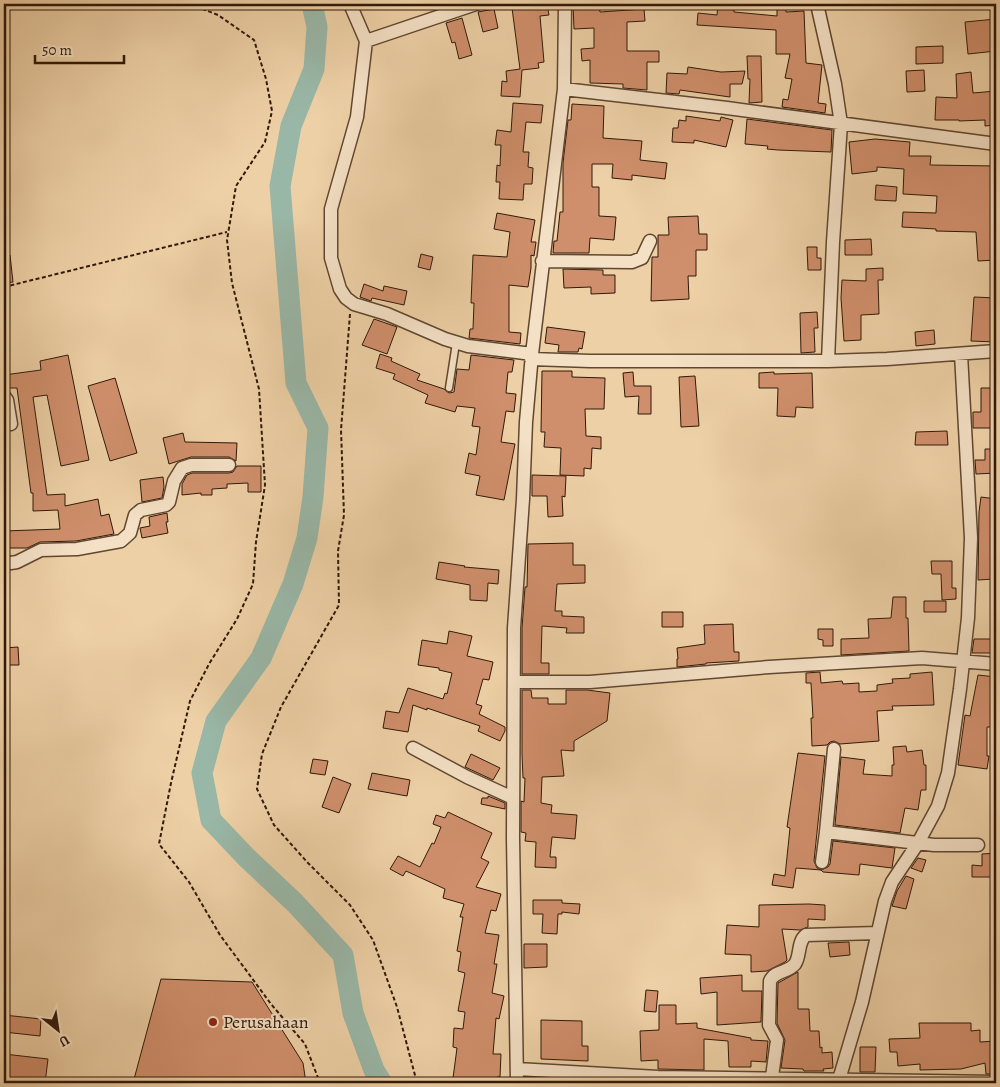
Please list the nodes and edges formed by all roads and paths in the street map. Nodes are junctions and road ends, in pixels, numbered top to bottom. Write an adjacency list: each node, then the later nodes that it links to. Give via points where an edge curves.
1 (190, 4): 10 (path, via 218,15 254,40 272,111 265,142 236,186)
2 (350, 4): 6 (street)
3 (476, 4): 6 (street)
4 (565, 4): 7 (street)
5 (817, 4): 8 (street, via 836,84)
6 (366, 41): 14 (street, via 357,117 331,209 331,258 340,289)
7 (564, 88): 8 (street); 12 (street)
8 (841, 124): 9 (street); 19 (street)
9 (996, 144)
10 (228, 232): 13 (path); 41 (path, via 226,240 232,283 259,389 265,485 253,584 237,619 190,701 159,844 189,882 220,935 305,1044)
11 (650, 241): 12 (street, via 642,258 632,262)
12 (542, 261): 18 (street)
13 (4, 287)
14 (351, 302): 15 (street); 42 (path, via 341,430 344,515 338,551 339,605 281,707 262,754 257,789 274,825 350,905 373,940 397,1007)
15 (456, 343): 18 (street); 20 (lane)
16 (996, 351): 17 (street)
17 (961, 354): 19 (street); 25 (street, via 970,538 968,618)
18 (532, 357): 19 (street, via 590,361); 27 (street, via 514,628)
19 (828, 361)
20 (449, 388)
21 (4, 396): 22 (street)
22 (11, 424)
23 (229, 465): 24 (street, via 182,468 174,481 169,502 140,510 135,515 130,533 121,540 76,549 41,550)
24 (4, 564)
25 (962, 662): 26 (street); 27 (street, via 922,658 590,682); 32 (street, via 944,788)
26 (996, 664)
27 (514, 682): 30 (street)
28 (413, 748): 30 (street)
29 (834, 749): 31 (street)
30 (513, 798): 36 (street)
31 (826, 832): 32 (street); 34 (street)
32 (918, 842): 33 (street); 35 (street, via 892,882)
33 (978, 845)
34 (822, 862)
35 (877, 933): 37 (street, via 806,935 796,962 772,976 769,1025 776,1035); 39 (street, via 862,1002)
36 (517, 1070): 38 (street); 43 (street)
37 (772, 1078): 38 (street); 39 (street)
38 (658, 1080)
39 (838, 1081): 40 (street)
40 (996, 1082)
41 (320, 1083)
42 (417, 1083)
43 (517, 1083)

